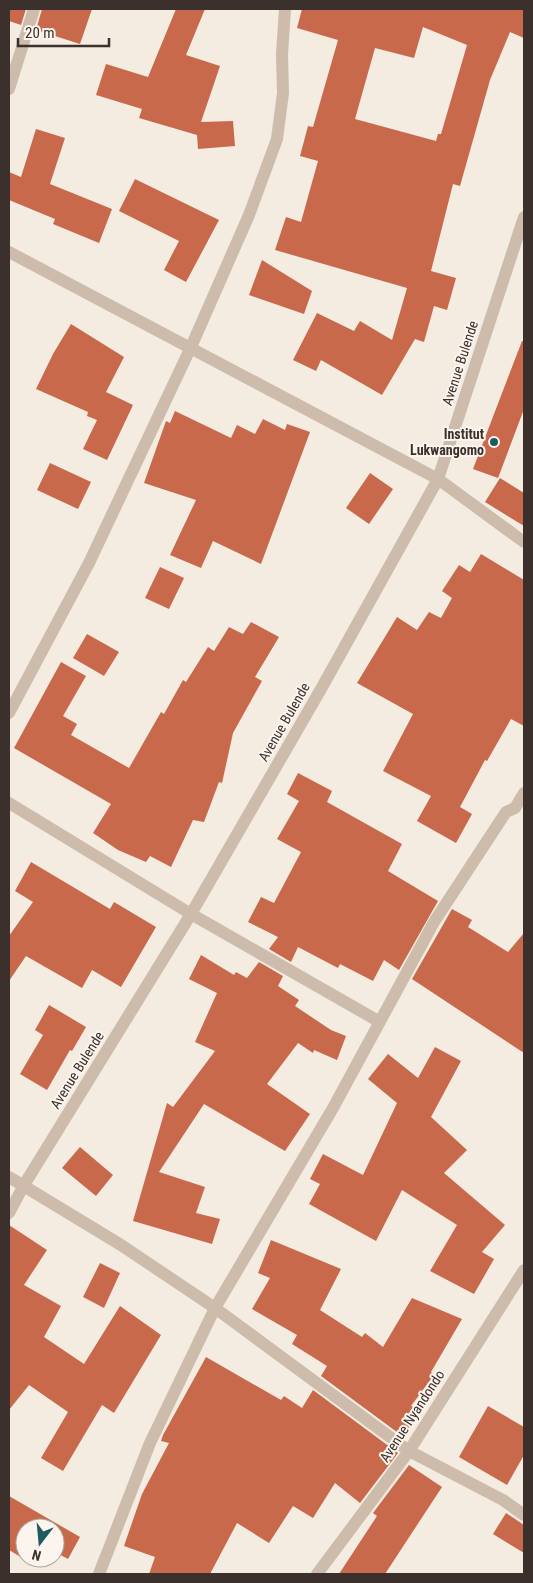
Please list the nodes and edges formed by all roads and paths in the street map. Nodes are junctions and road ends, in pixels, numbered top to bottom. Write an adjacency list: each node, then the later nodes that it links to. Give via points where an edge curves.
1 (34, 9): 3 (street)
2 (285, 9): 6 (street, via 283,93 277,139 249,214)
3 (9, 89)
4 (524, 217): 7 (street, Avenue Bulende)
5 (9, 252): 6 (street)
6 (191, 347): 7 (street); 9 (street, via 89,563)
7 (438, 479): 8 (street); 13 (street, Avenue Bulende)
8 (524, 542)
9 (9, 713)
10 (524, 793): 12 (street)
11 (9, 803): 13 (street)
12 (520, 812): 14 (street, via 506,812 434,922)
13 (191, 914): 14 (street); 16 (street, Avenue Bulende)
14 (380, 1022): 19 (street)
15 (9, 1177): 16 (street)
16 (24, 1185): 17 (street, Avenue Bulende); 19 (street)
17 (9, 1213)
18 (524, 1270): 20 (street, Avenue Nyandondo)
19 (215, 1308): 20 (street); 22 (street, via 150,1443)
20 (409, 1451): 21 (street); 23 (street, Avenue Nyandondo)
21 (524, 1515)
22 (99, 1574)
23 (317, 1574)

